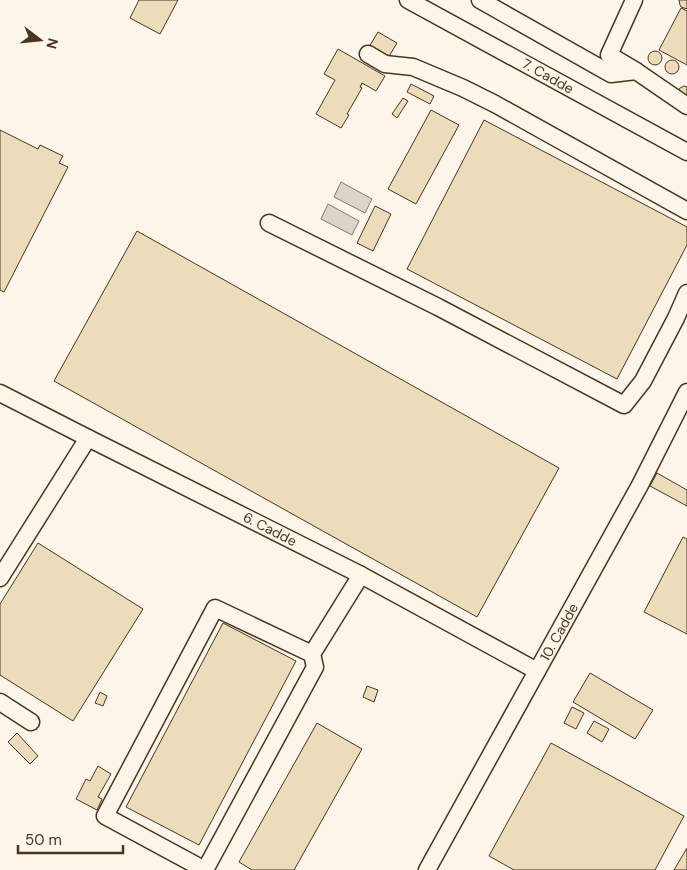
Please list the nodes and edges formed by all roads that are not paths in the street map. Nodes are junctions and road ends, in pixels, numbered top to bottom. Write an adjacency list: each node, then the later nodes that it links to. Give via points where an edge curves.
1 (408, 0): 7 (lane, 7. Cadde)
2 (480, 0): 5 (lane, via 611,74)
3 (634, 0): 5 (lane, via 609,55)
4 (368, 54): 8 (lane, via 385,64 413,67 479,96)
5 (636, 70): 6 (lane)
6 (687, 106)
7 (687, 152)
8 (687, 211)
9 (269, 223): 11 (lane, via 624,405 643,382)
10 (687, 292): 11 (lane)
11 (682, 321)
12 (687, 392): 18 (lane, 10. Cadde, via 640,485)
13 (0, 393): 14 (lane, 6. Cadde)
14 (88, 438): 15 (lane, 6. Cadde); 16 (lane)
15 (361, 575): 17 (lane); 18 (lane, 6. Cadde)
16 (0, 578)
17 (312, 654): 17 (lane, via 315,667 205,870 105,816 215,608)
18 (537, 671): 21 (lane, 10. Cadde)
19 (0, 702): 20 (lane)
20 (31, 722)
21 (427, 870)

